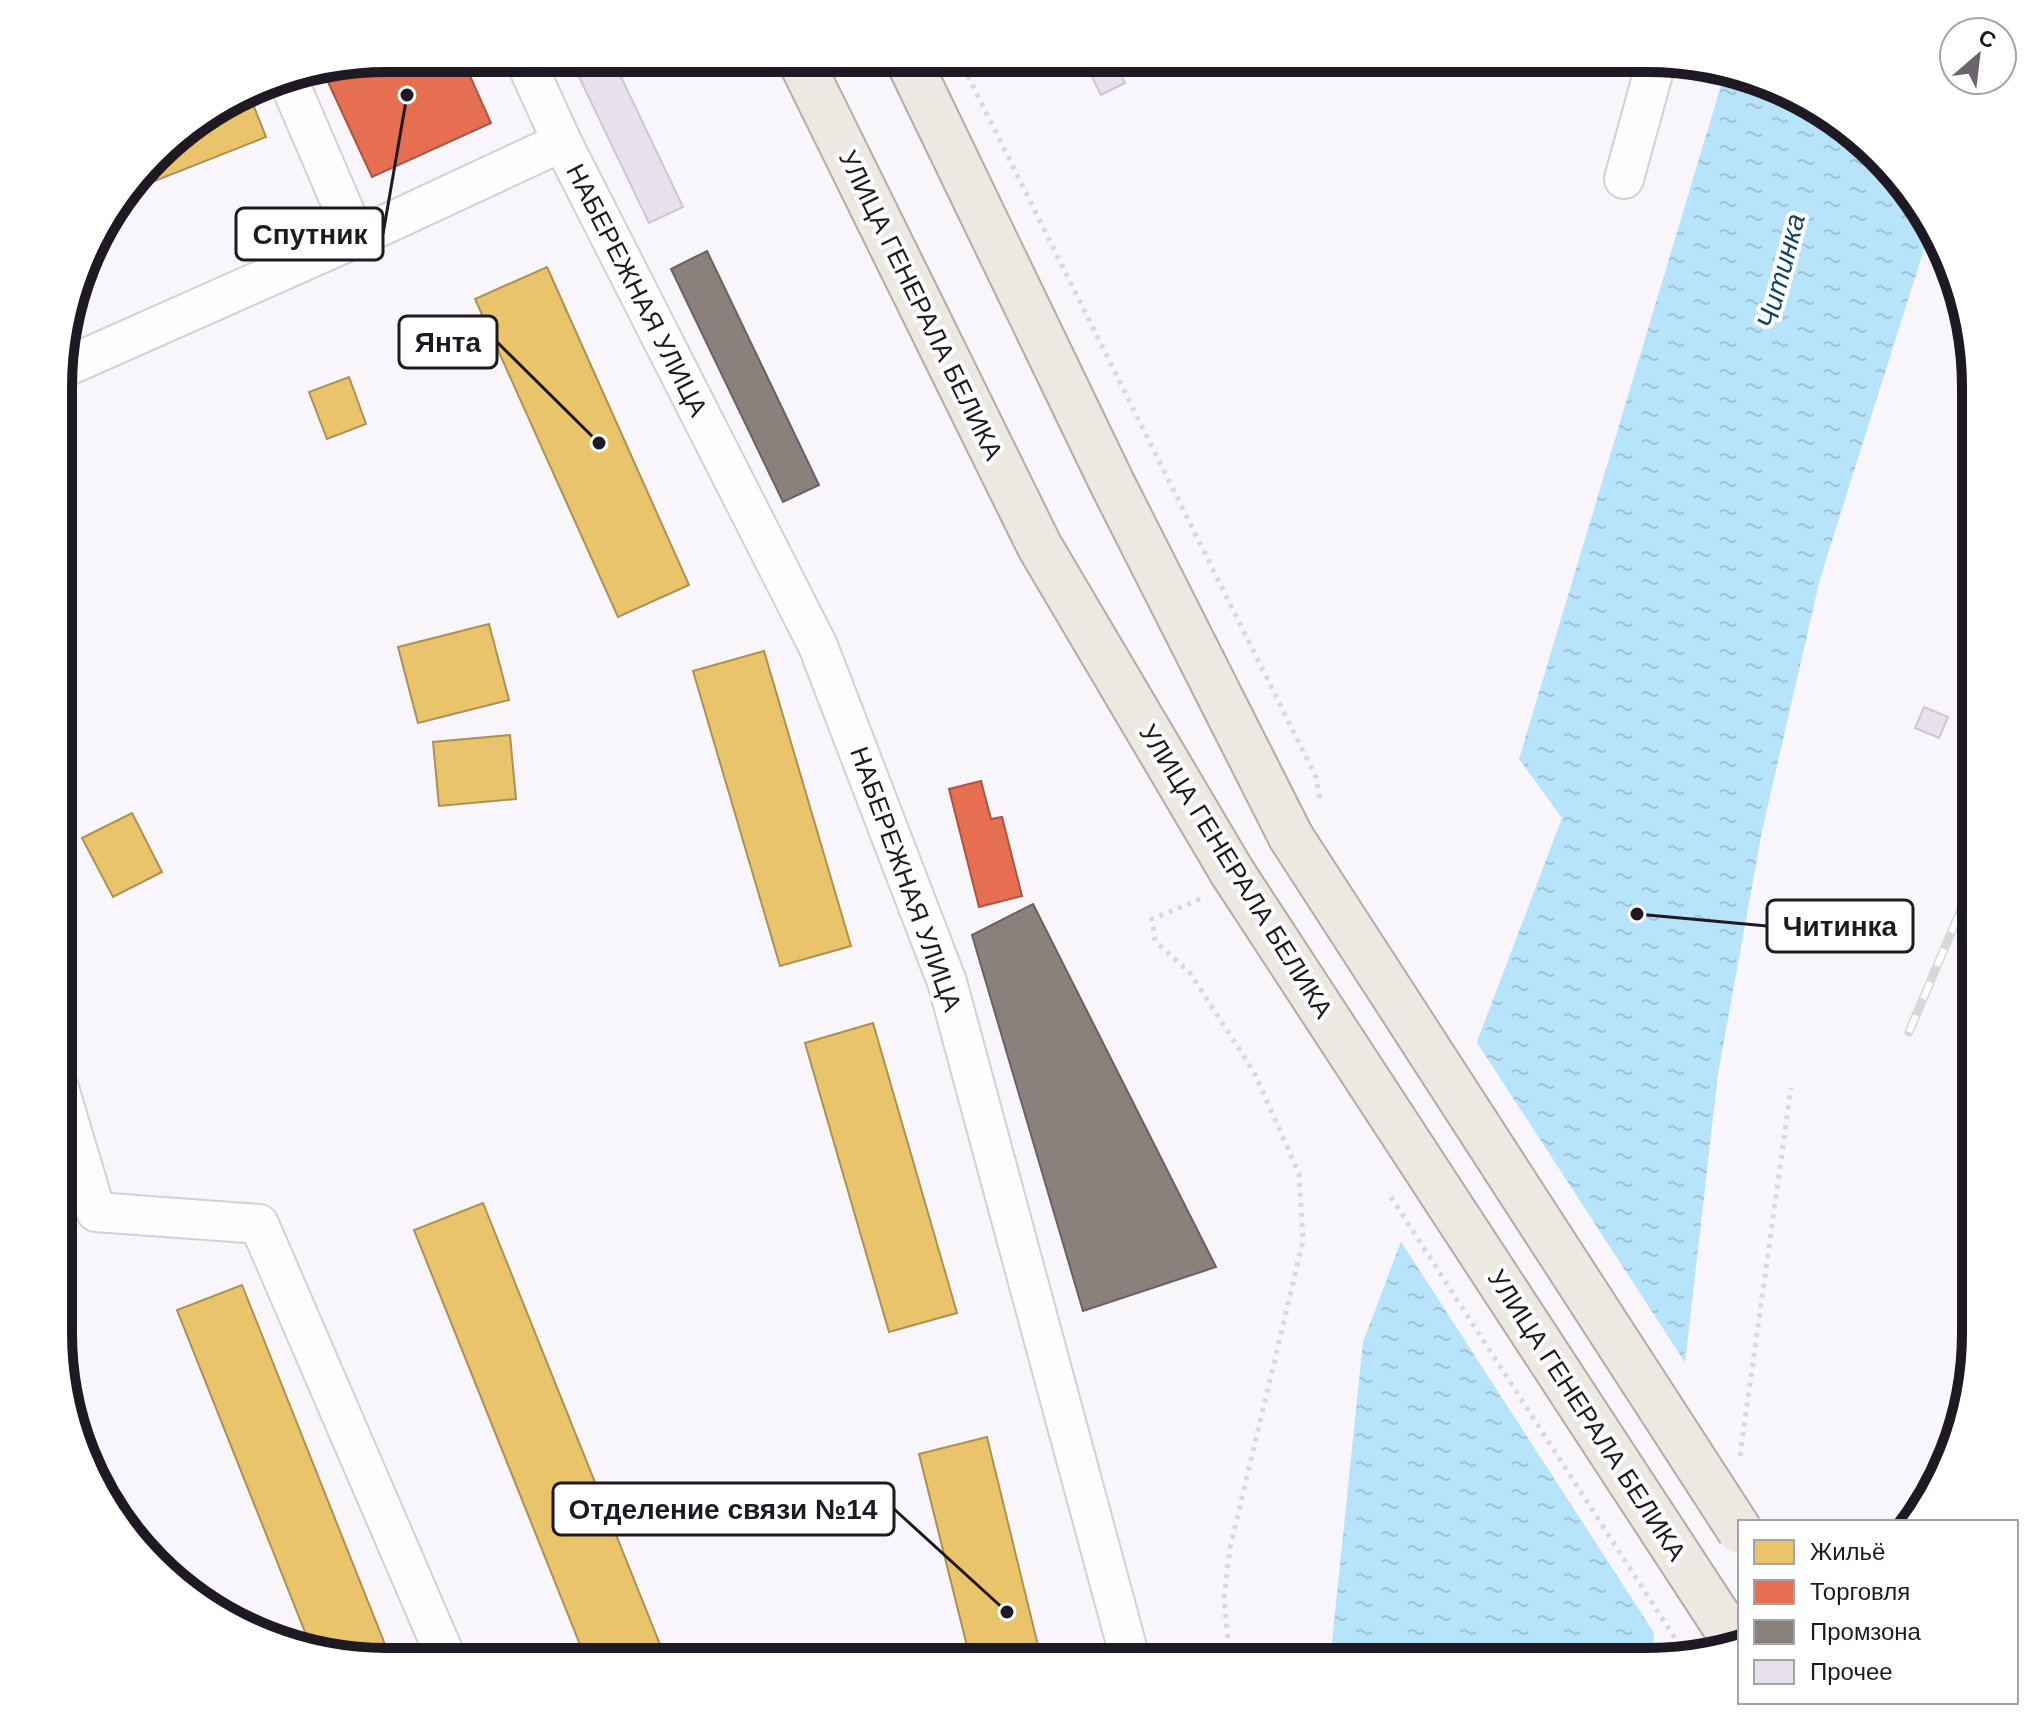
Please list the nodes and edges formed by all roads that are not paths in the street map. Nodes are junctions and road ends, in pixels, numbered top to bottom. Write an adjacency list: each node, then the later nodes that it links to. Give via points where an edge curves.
1 (530, 72): 6 (street, НАБЕРЕЖНАЯ УЛИЦА)
2 (806, 72): 12 (main road, УЛИЦА ГЕНЕРАЛА БЕЛИКА, bridge, via 1040,547 1215,885)
3 (914, 72): 11 (main road, bridge, via 1112,483 1306,823)
4 (1653, 72): 7 (street)
5 (291, 87): 8 (street)
6 (562, 142): 8 (street); 14 (street, НАБЕРЕЖНАЯ УЛИЦА, via 818,646 947,982)
7 (1624, 179)
8 (356, 238): 9 (street)
9 (73, 364)
10 (72, 1132): 13 (street, via 96,1212 259,1224)
11 (1738, 1528)
12 (1731, 1636)
13 (442, 1648)
14 (1127, 1648)

